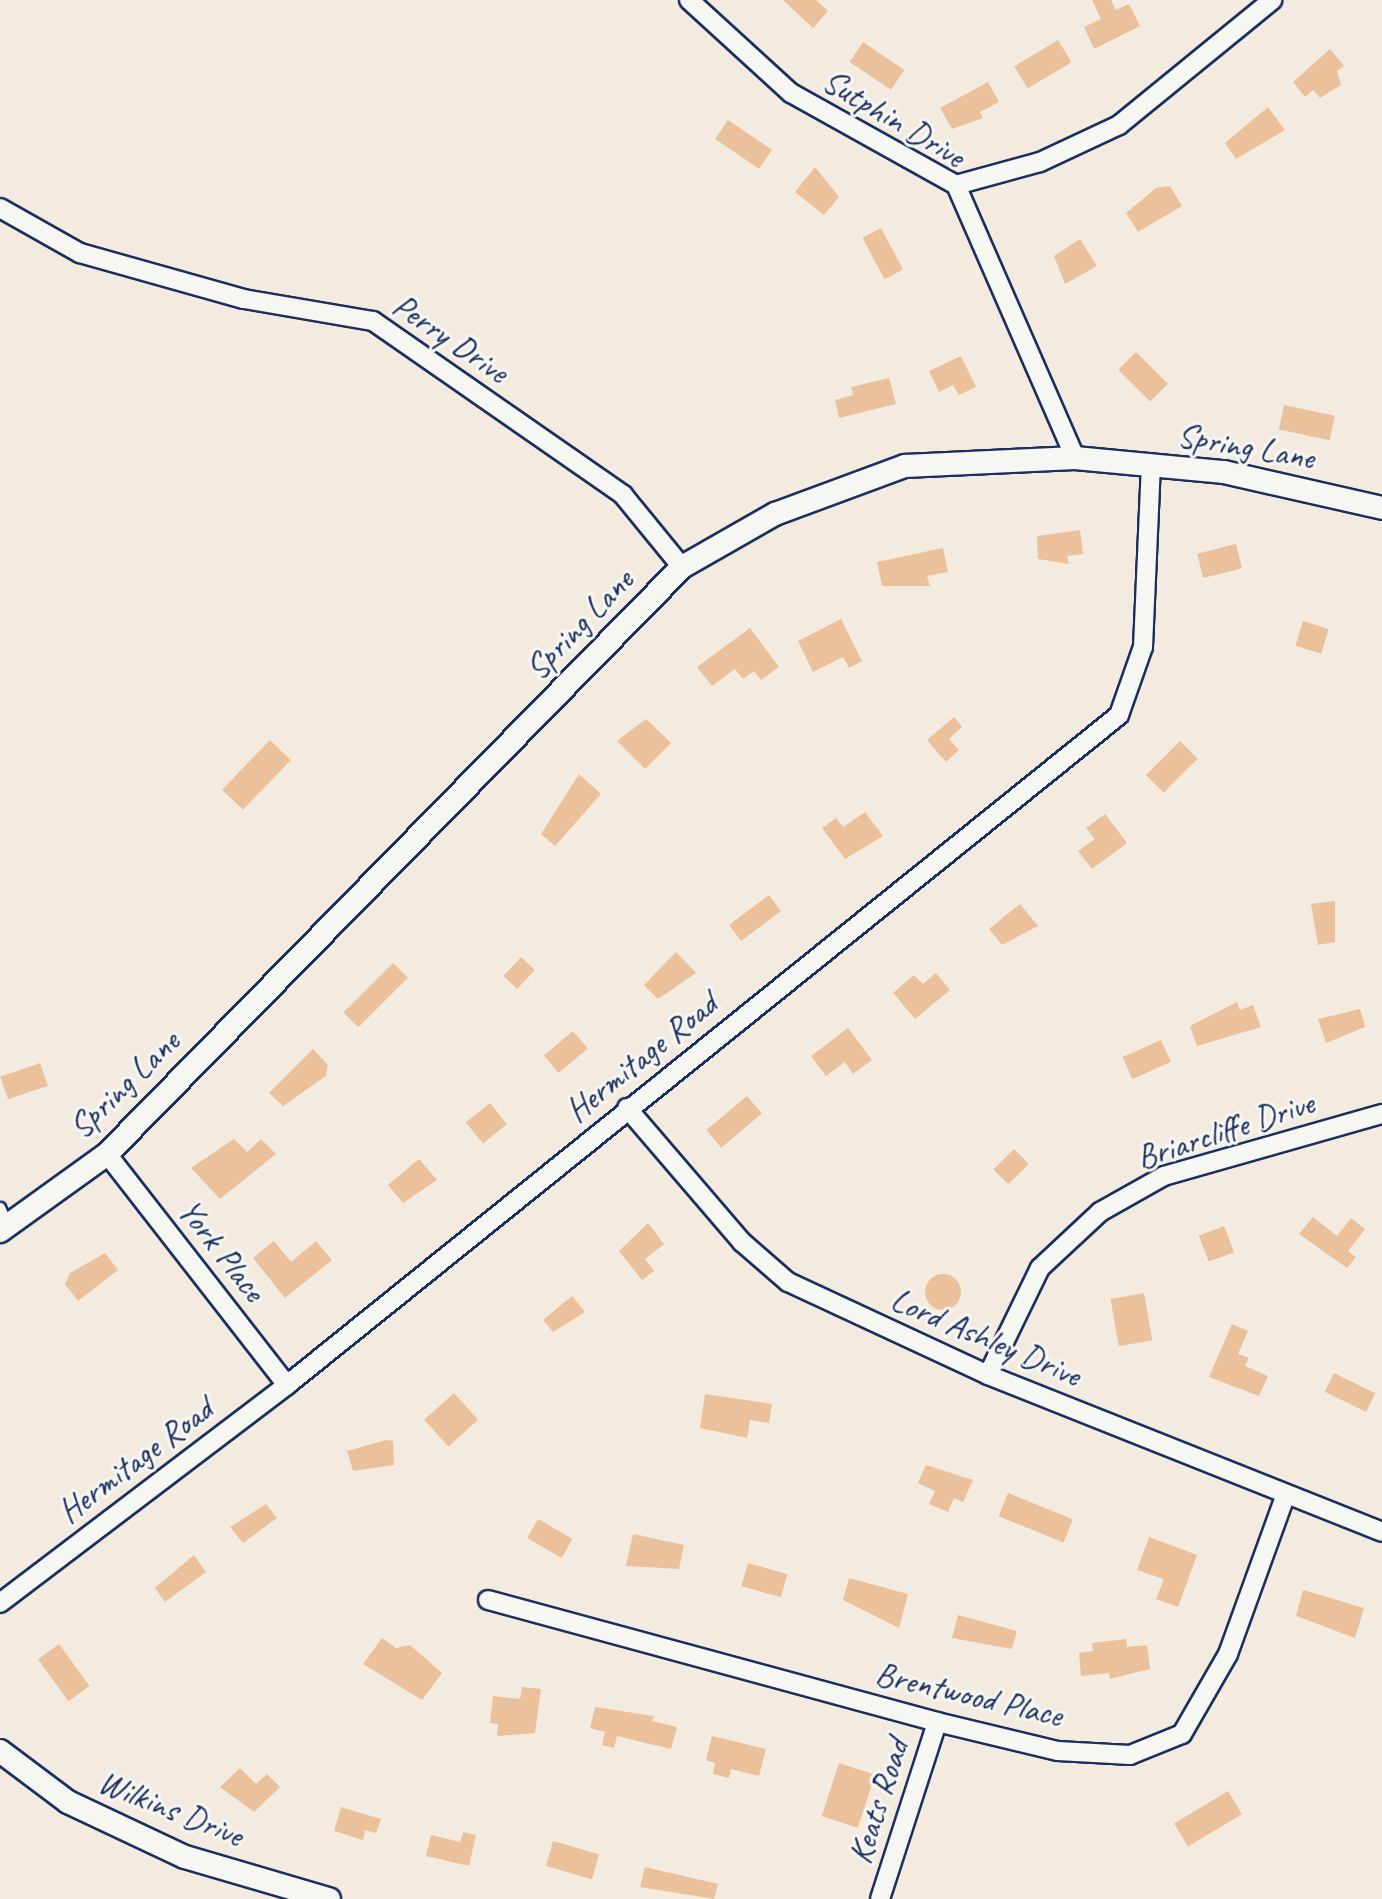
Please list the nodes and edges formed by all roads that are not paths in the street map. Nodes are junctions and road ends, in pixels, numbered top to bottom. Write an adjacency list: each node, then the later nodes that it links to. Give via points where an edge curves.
1 (689, 0): 3 (street, Sutphin Drive, via 791,93)
2 (1272, 0): 3 (street, via 1119,125 1040,162)
3 (956, 185): 5 (street, Sutphin Drive)
4 (0, 208): 8 (street, Perry Drive, via 80,253 244,299 373,321 623,495)
5 (1075, 458): 6 (street, Spring Lane); 8 (street, Spring Lane, via 905,466 775,514)
6 (1151, 464): 7 (street, Spring Lane, via 1224,472); 9 (street, Hermitage Road, via 1143,647 1119,715)
7 (1382, 508)
8 (682, 567): 11 (street, Spring Lane)
9 (627, 1108): 13 (street, Lord Ashley Drive, via 742,1242 788,1282); 14 (street, Hermitage Road)
10 (1382, 1114): 13 (street, Briarcliffe Drive, via 1164,1176 1100,1212 1040,1268)
11 (107, 1154): 12 (street, Spring Lane); 14 (street, York Place)
12 (3, 1221)
13 (988, 1375): 15 (street, Lord Ashley Drive)
14 (287, 1385): 18 (street, Hermitage Road)
15 (1286, 1494): 16 (street, Lord Ashley Drive); 19 (street, Brentwood Place, via 1228,1654 1182,1734 1130,1755 1058,1751)
16 (1382, 1532)
17 (488, 1600): 19 (street, Brentwood Place)
18 (0, 1603)
19 (937, 1722): 22 (street, Keats Road)
20 (0, 1751): 21 (street, Wilkins Drive, via 68,1802 185,1857)
21 (329, 1899)
22 (880, 1899)

